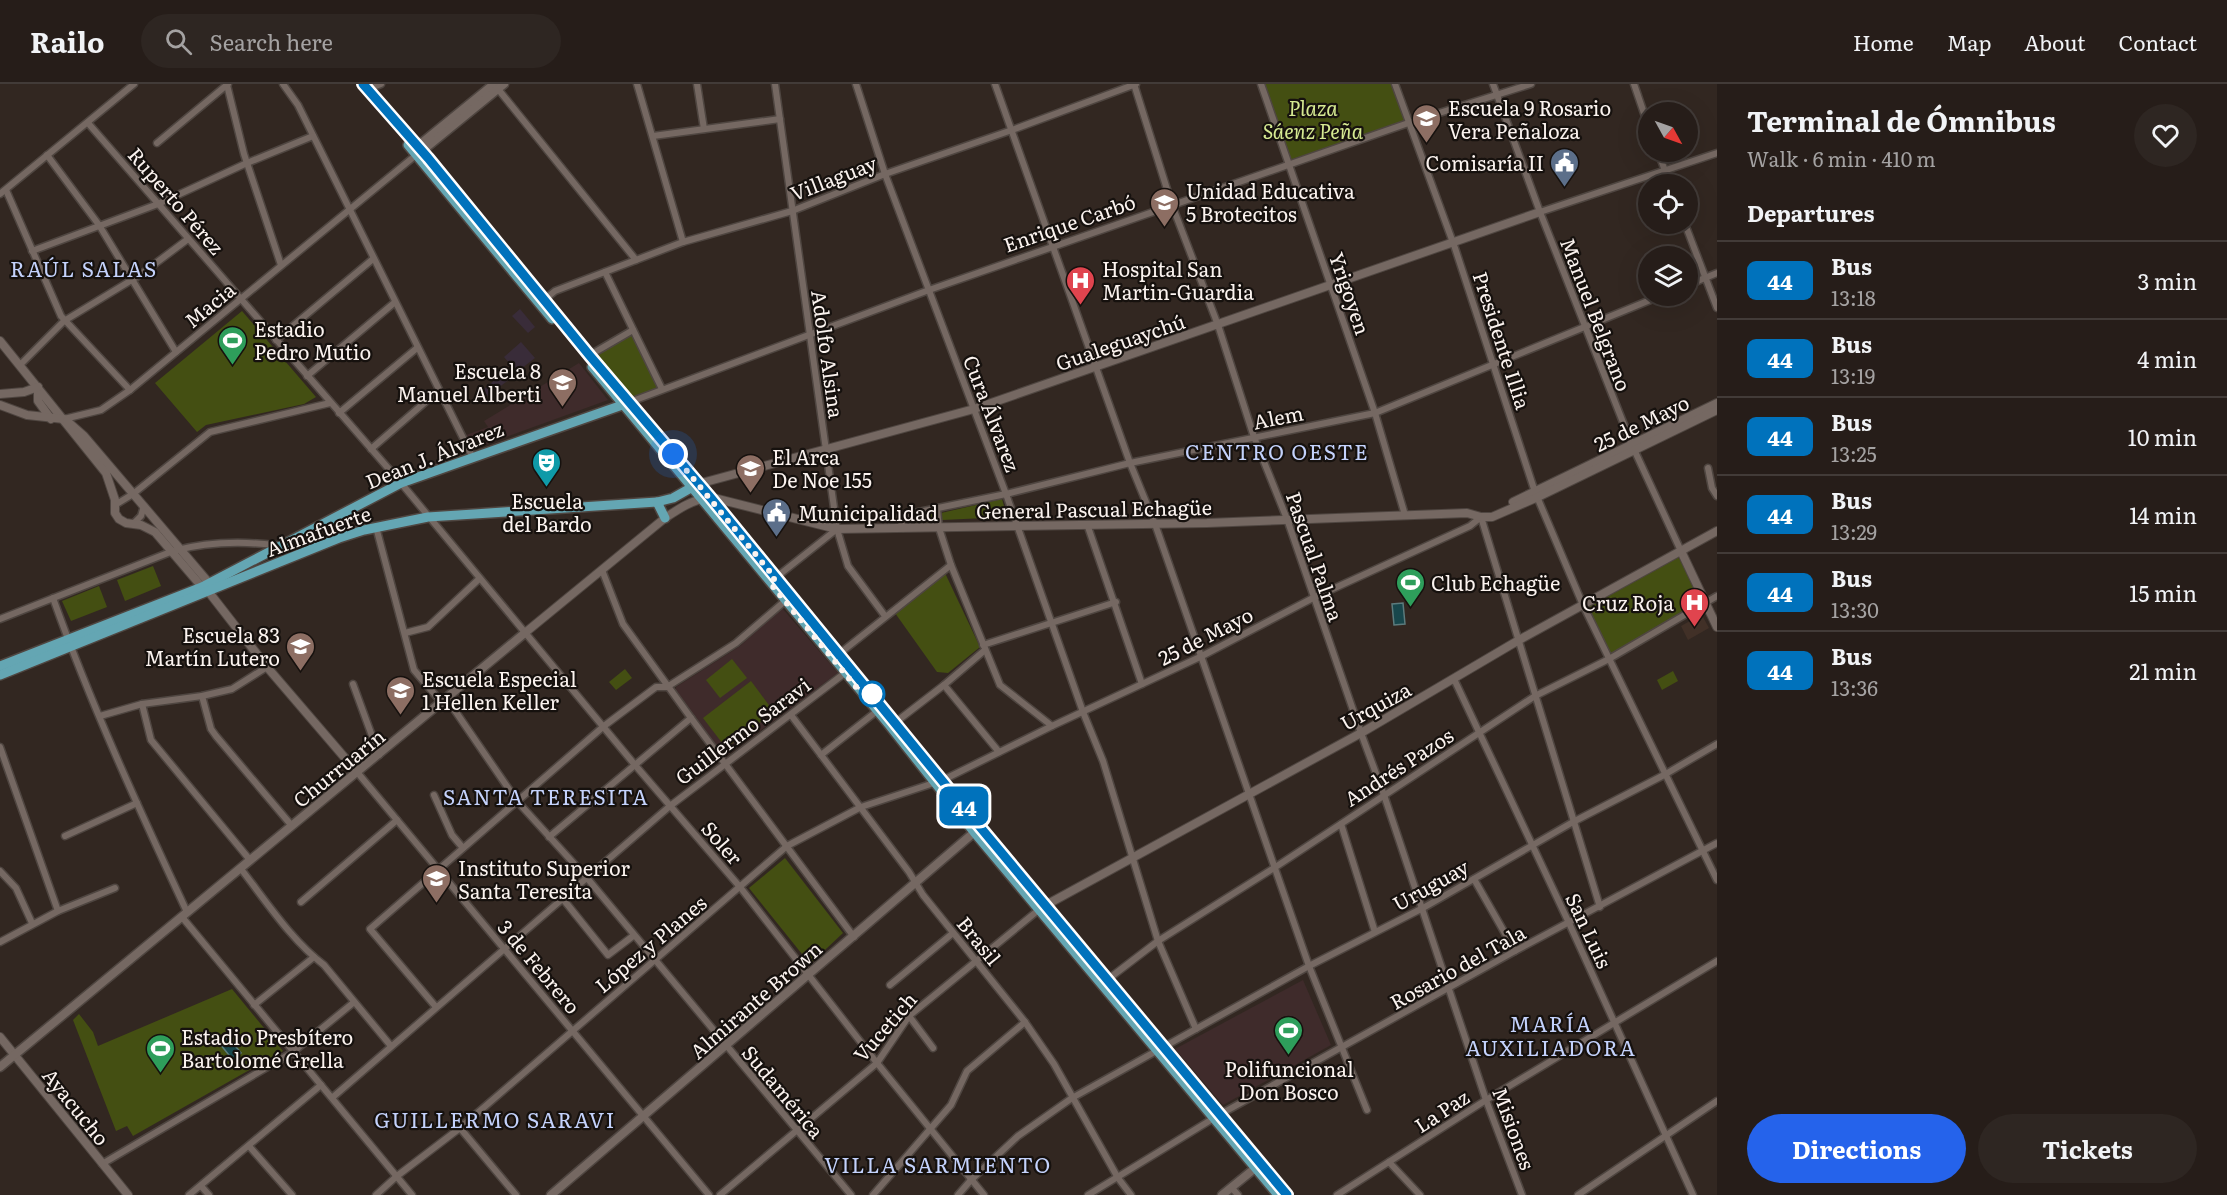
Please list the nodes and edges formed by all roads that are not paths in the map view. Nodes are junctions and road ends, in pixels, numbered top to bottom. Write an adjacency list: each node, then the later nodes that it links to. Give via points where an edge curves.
1 (134, 84): 22 (street)
2 (228, 84): 28 (street); 33 (street)
3 (283, 84): 26 (street)
4 (356, 84): 29 (main road)
5 (381, 84): 18 (street)
6 (637, 84): 27 (street)
7 (696, 84): 24 (street)
8 (775, 84): 21 (street, Adolfo Alsina)
9 (856, 84): 36 (street, Cura Álvarez)
10 (995, 84): 25 (street)
11 (1134, 84): 25 (street, Villaguay); 40 (street, Pascual Palma)
12 (1261, 84): 34 (street, Yrigoyen)
13 (1395, 84): 23 (street, Presidente Illia)
14 (1493, 84): 19 (street, Manuel Belgrano)
15 (1531, 84): 19 (street, Enrique Carbó)
16 (1634, 84): 20 (street)
17 (499, 86): 29 (main road); 52 (street)
18 (366, 87): 29 (main road)
19 (1497, 95): 23 (street, Enrique Carbó); 43 (street, Manuel Belgrano)
20 (1640, 102)
21 (780, 119): 24 (street); 42 (street, Adolfo Alsina)
22 (88, 123): 31 (street); 39 (street, Ruperto Pérez)
23 (1409, 123): 34 (street, Enrique Carbó); 48 (street, Presidente Illia)
24 (704, 129): 27 (street)
25 (1012, 130): 36 (street, Villaguay); 49 (street)
26 (313, 136): 33 (street); 41 (street)
27 (653, 136): 47 (street)
28 (157, 143)
29 (417, 151): 41 (street, Macia); 62 (main road); 87 (main road)
30 (1717, 153): 35 (street, Gualeguaychú)
31 (47, 155): 38 (street); 44 (street)
32 (1662, 162): 35 (street)
33 (247, 163): 39 (street); 53 (street)
34 (1289, 165): 40 (street, Enrique Carbó); 59 (street, Yrigoyen)
35 (1665, 171): 37 (street); 43 (street, Gualeguaychú)
36 (885, 174): 42 (street, Villaguay); 60 (street, Cura Álvarez)
37 (1666, 174)
38 (3, 192): 50 (street)
39 (158, 204): 44 (street); 46 (street, Ruperto Pérez)
40 (1172, 205): 49 (street, Enrique Carbó); 67 (street, Pascual Palma)
41 (349, 209): 51 (street); 53 (street, Macia)
42 (792, 211): 47 (street, Villaguay); 70 (street, Adolfo Alsina)
43 (1540, 213): 48 (street, Gualeguaychú); 68 (street, Manuel Belgrano)
44 (99, 225): 50 (street); 57 (street)
45 (1689, 234): 56 (street)
46 (188, 239): 57 (street); 61 (street, Ruperto Pérez)
47 (683, 242): 52 (street, Villaguay)
48 (1452, 242): 59 (street, Gualeguaychú); 76 (street, Presidente Illia)
49 (1053, 247): 60 (street, Enrique Carbó); 78 (street)
50 (32, 251): 66 (street)
51 (373, 259): 63 (street); 71 (street)
52 (636, 260): 54 (street, Villaguay)
53 (281, 265): 61 (street, Macia)
54 (605, 272): 62 (street, Villaguay, via 555,291); 69 (street)
55 (1717, 273): 56 (street)
56 (1706, 278): 58 (street); 65 (street)
57 (132, 281): 66 (street); 74 (street)
58 (1698, 281)
59 (1331, 286): 67 (street, Gualeguaychú); 92 (street, Yrigoyen)
60 (929, 290): 70 (street, Enrique Carbó); 89 (street, Cura Álvarez)
61 (241, 298): 71 (street, Ruperto Pérez); 74 (street, Macia)
62 (544, 300): 75 (main road)
63 (394, 303): 73 (street); 79 (street)
64 (1638, 304): 68 (street, Alem)
65 (1717, 308)
66 (64, 321): 77 (street); 82 (street)
67 (1218, 325): 78 (street, Gualeguaychú); 95 (street, Pascual Palma)
68 (1584, 325): 76 (street, Alem); 96 (street, Manuel Belgrano)
69 (633, 330): 75 (street); 81 (street)
70 (810, 337): 81 (street, Enrique Carbó); 98 (street, Adolfo Alsina)
71 (276, 340): 79 (street, Ruperto Pérez)
72 (0, 341): 77 (street)
73 (417, 348): 83 (street); 91 (street)
74 (176, 352): 82 (street, Macia)
75 (590, 356): 87 (main road)
76 (1493, 363): 92 (street, Alem); 106 (street, Presidente Illia)
77 (20, 365): 80 (street)
78 (1096, 367): 89 (street, Gualeguaychú); 100 (street)
79 (307, 376): 85 (street, Ruperto Pérez)
80 (38, 387): 84 (street); 93 (street, via 38,401); 94 (street)
81 (662, 389): 87 (street, Enrique Carbó)
82 (130, 390): 94 (street, Macia, via 101,411)
83 (438, 391): 97 (street); 99 (street)
84 (0, 394)
85 (330, 403): 91 (street, Ruperto Pérez); 104 (street, via 210,432)
86 (1717, 403): 96 (street, 25 de Mayo)
87 (626, 404): 99 (main road, Dean J. Álvarez); 103 (main road)
88 (0, 405): 93 (street, Macia)
89 (974, 409): 98 (street, Gualeguaychú); 105 (street, Cura Álvarez)
90 (1717, 410): 96 (street, 25 de Mayo)
91 (339, 413): 97 (street, Ruperto Pérez)
92 (1375, 413): 95 (street, Alem); 114 (street, Yrigoyen)
93 (51, 419): 94 (street, Macia)
94 (64, 419): 104 (street, via 84,436); 111 (street, via 106,473)
95 (1254, 437): 100 (street, Alem); 118 (street, Pascual Palma)
96 (1633, 448): 106 (street, 25 de Mayo); 130 (street, Manuel Belgrano)
97 (371, 449): 102 (street, Ruperto Pérez)
98 (825, 450): 103 (street, Gualeguaychú); 126 (street, Adolfo Alsina)
99 (472, 456): 102 (main road, Dean J. Álvarez)
100 (1130, 462): 105 (street, Alem); 121 (street)
101 (1708, 468): 107 (street)
102 (401, 483): 115 (street, Ruperto Pérez); 128 (main road, Dean J. Álvarez)
103 (694, 486): 108 (main road); 109 (main road); 110 (main road, Almafuerte, via 674,498)
104 (133, 494): 111 (street); 112 (street)
105 (1006, 494): 113 (street, Alem); 123 (street, Cura Álvarez)
106 (1536, 495): 116 (street, 25 de Mayo); 142 (street, Presidente Illia)
107 (1717, 496)
108 (710, 497): 109 (street, Churruarín); 126 (street, General Pascual Echagüe); 134 (main road)
109 (699, 499): 117 (street, Churruarín); 134 (main road)
110 (657, 502): 115 (main road, Almafuerte); 117 (main road)
111 (116, 505): 119 (street, via 119,519)
112 (144, 506): 119 (street); 129 (street)
113 (937, 509): 124 (street, Alem, via 899,516); 125 (street)
114 (1405, 515): 116 (street, General Pascual Echagüe, via 1467,513); 118 (street, General Pascual Echagüe)
115 (429, 517): 122 (main road, Almafuerte); 133 (street, Soler)
116 (1481, 517): 138 (street, 25 de Mayo, via 1470,526); 149 (street)
117 (665, 518): 132 (street, Churruarín)
118 (1287, 519): 121 (street, General Pascual Echagüe); 138 (street, Pascual Palma)
119 (134, 523): 129 (street, via 155,532)
120 (1087, 524): 121 (street, General Pascual Echagüe); 123 (street, General Pascual Echagüe); 140 (street)
121 (1155, 524): 153 (street)
122 (375, 527): 135 (main road, Almafuerte); 148 (street, Sudamérica)
123 (1016, 527): 125 (street, General Pascual Echagüe); 145 (street, Cura Álvarez)
124 (903, 528): 125 (street, General Pascual Echagüe); 126 (street, General Pascual Echagüe)
125 (939, 528): 131 (street)
126 (837, 529): 134 (street); 143 (street, Adolfo Alsina, via 848,566)
127 (1717, 531): 130 (street, Urquiza)
128 (281, 546): 129 (street, via 253,543); 135 (main road, Dean J. Álvarez)
129 (177, 550): 135 (street, 3 de Febrero); 137 (street)
130 (1681, 551): 141 (street); 142 (street, Urquiza)
131 (951, 565): 143 (street); 151 (street)
132 (602, 570): 147 (street, Churruarín); 163 (street, via 624,624)
133 (479, 579): 147 (street, Soler); 148 (street, via 428,627)
134 (772, 580): 139 (main road); 152 (main road)
135 (206, 587): 150 (main road, Almafuerte); 156 (street, 3 de Febrero)
136 (1717, 596): 141 (street, Andrés Pazos)
137 (52, 598): 144 (street); 150 (street)
138 (1313, 598): 153 (street, 25 de Mayo); 176 (street, Pascual Palma)
139 (785, 601): 157 (main road); 163 (street, via 736,643)
140 (1116, 602): 145 (street); 161 (street)
141 (1705, 602): 146 (street); 154 (street, Andrés Pazos)
142 (1583, 605): 149 (street, Urquiza); 154 (street, Presidente Illia)
143 (885, 616): 152 (street)
144 (0, 619)
145 (1051, 624): 151 (street); 169 (street, Cura Álvarez)
146 (1717, 627)
147 (526, 632): 166 (main road, Churruarín); 174 (street, Soler)
148 (405, 633): 166 (street, Sudamérica, via 414,670)
149 (1519, 640): 159 (street, Urquiza); 165 (street)
150 (69, 644): 155 (main road, Almafuerte); 158 (main road, Almafuerte); 171 (street)
151 (984, 648): 162 (street); 175 (street, via 1000,685)
152 (839, 654): 173 (main road)
153 (1200, 657): 161 (street, 25 de Mayo); 188 (street)
154 (1610, 659): 165 (street, Andrés Pazos); 186 (street, Presidente Illia)
155 (0, 666)
156 (267, 667): 164 (street, via 232,689); 185 (street, 3 de Febrero)
157 (845, 673): 168 (main road); 170 (street, Guillermo Saravi)
158 (0, 675)
159 (1454, 679): 176 (street, Urquiza); 177 (street, San Luis)
160 (353, 684): 181 (street)
161 (1142, 684): 169 (street, 25 de Mayo)
162 (944, 685): 173 (street); 180 (street)
163 (668, 687): 172 (street); 174 (street, via 656,687)
164 (202, 696): 167 (street); 198 (street, via 216,736)
165 (1535, 696): 177 (street, Andrés Pazos); 196 (street)
166 (444, 701): 181 (main road, Churruarín); 191 (street, Sudamérica)
167 (142, 704): 171 (street); 208 (street, via 152,740)
168 (877, 711): 173 (main road); 182 (street)
169 (1083, 712): 175 (street, 25 de Mayo); 207 (street, Cura Álvarez)
170 (791, 715): 182 (street, Brasil); 183 (street, Guillermo Saravi)
171 (100, 716): 192 (street)
172 (690, 718): 183 (street); 184 (street)
173 (893, 724): 187 (main road)
174 (604, 726): 184 (street, Soler); 191 (street)
175 (1052, 726): 180 (street, 25 de Mayo)
176 (1360, 733): 188 (street, Urquiza); 190 (street, Misiones)
177 (1479, 733): 190 (street, Andrés Pazos); 204 (street, San Luis)
178 (1717, 744): 186 (street, Uruguay)
179 (0, 747): 224 (street)
180 (999, 752): 187 (street, 25 de Mayo)
181 (379, 755): 185 (main road, Churruarín)
182 (821, 755): 194 (street, Brasil)
183 (724, 763): 193 (street, Guillermo Saravi); 203 (street)
184 (635, 765): 193 (street, Soler); 201 (street)
185 (357, 772): 195 (street, 3 de Febrero); 198 (main road, Churruarín)
186 (1664, 775): 196 (street, Uruguay); 206 (street, Presidente Illia)
187 (939, 781): 194 (street, López y Planes); 199 (main road)
188 (1248, 793): 207 (street, Urquiza); 209 (street)
189 (434, 795): 205 (street, via 452,835)
190 (1384, 795): 197 (street, Andrés Pazos); 223 (street, Misiones)
191 (516, 801): 201 (street, Sudamérica); 205 (street)
192 (136, 803): 200 (street); 225 (street)
193 (670, 806): 213 (street, Guillermo Saravi); 217 (street, Soler)
194 (861, 807): 203 (street, López y Planes); 216 (street, Brasil)
195 (397, 820): 211 (street, 3 de Febrero); 220 (street)
196 (1573, 822): 204 (street, Uruguay); 222 (street)
197 (1341, 824): 209 (street, Andrés Pazos); 228 (street)
198 (292, 826): 208 (main road, Churruarín)
199 (977, 830): 216 (main road, Almirante Brown); 221 (main road)
200 (65, 836)
201 (549, 837): 213 (street, Sudamérica)
202 (1717, 843): 206 (street, Rosario del Tala)
203 (787, 846): 217 (street, López y Planes); 231 (street)
204 (1532, 846): 214 (street, Uruguay); 227 (street, San Luis)
205 (463, 848): 211 (street)
206 (1704, 851): 215 (street, Presidente Illia); 222 (street, Rosario del Tala)
207 (1133, 856): 221 (street, Urquiza); 232 (street, Cura Álvarez)
208 (250, 860): 210 (main road, Churruarín)
209 (1274, 868): 232 (street, Andrés Pazos); 240 (street)
210 (241, 869): 225 (main road, Churruarín); 236 (street)
211 (439, 869): 234 (street, 3 de Febrero); 247 (street, via 370,929)
212 (0, 871): 226 (street, via 16,888)
213 (587, 878): 219 (street, Guillermo Saravi); 230 (street, Sudamérica)
214 (1474, 879): 223 (street, Uruguay); 235 (street)
215 (1717, 880)
216 (915, 884): 229 (street, Brasil); 231 (main road, Almirante Brown)
217 (740, 887): 239 (street, López y Planes); 241 (street, Soler)
218 (115, 888): 224 (street)
219 (562, 899): 230 (street, via 608,955); 234 (street, Guillermo Saravi)
220 (301, 902)
221 (1043, 907): 237 (street, Vucetich); 242 (main road); 258 (main road)
222 (1600, 907): 227 (street, Rosario del Tala)
223 (1423, 908): 228 (street, Uruguay); 244 (street, Misiones)
224 (58, 911): 226 (street)
225 (185, 915): 246 (street); 260 (main road, Churruarín)
226 (32, 923): 233 (street)
227 (1569, 923): 235 (street, Rosario del Tala); 250 (street, San Luis)
228 (1375, 932): 240 (street, Uruguay)
229 (953, 933): 237 (street, Brasil); 243 (street)
230 (633, 936): 239 (street, Sudamérica)
231 (854, 937): 241 (main road, Almirante Brown)
232 (1158, 941): 242 (street, Andrés Pazos); 251 (street, Cura Álvarez)
233 (0, 942)
234 (504, 949): 247 (street, Guillermo Saravi); 252 (street, 3 de Febrero)
235 (1515, 951): 244 (street, Rosario del Tala)
236 (314, 957): 245 (street); 246 (street)
237 (975, 960): 248 (street, Vucetich); 249 (street, Brasil)
238 (1717, 961): 250 (street, La Paz)
239 (655, 962): 252 (street, López y Planes); 255 (street, Sudamérica)
240 (1309, 966): 251 (street, Uruguay); 257 (street)
241 (808, 975): 255 (main road, Almirante Brown); 261 (street, Soler)
242 (1107, 980): 258 (main road)
243 (890, 985)
244 (1449, 989): 257 (street, Rosario del Tala); 266 (street, Misiones)
245 (353, 1002): 254 (street); 259 (street)
246 (254, 1005): 259 (street)
247 (436, 1007): 254 (street, Guillermo Saravi)
248 (909, 1016): 256 (street); 261 (street, Vucetich)
249 (1025, 1022): 265 (street, Brasil); 272 (street, via 968,1071 951,1105)
250 (1615, 1023): 266 (street, La Paz); 274 (street, San Luis)
251 (1196, 1029): 258 (street, Uruguay)
252 (572, 1030): 269 (street, 3 de Febrero); 271 (street, López y Planes)
253 (0, 1037): 260 (street, Ayacucho)
254 (391, 1046): 264 (street, Guillermo Saravi)
255 (725, 1047): 269 (main road, Almirante Brown); 273 (street, Sudamérica)
256 (933, 1048)
257 (1343, 1048): 268 (street); 270 (street, Rosario del Tala)
258 (1161, 1049): 265 (street, Uruguay); 270 (main road)
259 (293, 1052): 263 (street); 277 (street)
260 (14, 1055): 262 (main road, Churruarín); 277 (street, Ayacucho)
261 (877, 1063): 272 (street, Soler); 273 (street, Vucetich)
262 (0, 1066)
263 (321, 1085): 264 (street); 275 (street)
264 (333, 1097): 279 (street)
265 (1072, 1098): 280 (street, Brasil); 281 (street, Uruguay, via 1017,1136)
266 (1486, 1100): 276 (street, La Paz); 306 (street, Misiones)
267 (1717, 1101): 274 (street)
268 (1366, 1110)
269 (644, 1116): 291 (main road, Almirante Brown); 292 (street, 3 de Febrero)
270 (1217, 1117): 278 (main road); 280 (street, Rosario del Tala)
271 (460, 1128): 279 (street, López y Planes); 290 (street)
272 (932, 1128): 281 (street, Soler); 295 (street)
273 (796, 1131): 293 (street, Vucetich); 294 (street, Sudamérica)
274 (1666, 1135): 307 (street); 308 (street, San Luis)
275 (249, 1146): 282 (street); 287 (street)
276 (1389, 1162): 304 (street, La Paz); 305 (street)
277 (102, 1164): 284 (street, Ayacucho)
278 (1258, 1166): 283 (main road); 302 (main road); 303 (main road)
279 (397, 1176): 288 (street, López y Planes); 289 (street)
280 (1118, 1178): 298 (street, Rosario del Tala); 299 (street, Brasil)
281 (971, 1180): 296 (street, Uruguay); 297 (street, Soler)
282 (201, 1185): 285 (street); 286 (street)
283 (1231, 1187): 300 (main road); 301 (street)
284 (128, 1195)
285 (189, 1195)
286 (209, 1195)
287 (292, 1195)
288 (376, 1195)
289 (412, 1195)
290 (516, 1195)
291 (551, 1195)
292 (709, 1195)
293 (720, 1195)
294 (851, 1195)
295 (873, 1195)
296 (958, 1195)
297 (984, 1195)
298 (1088, 1195)
299 (1131, 1195)
300 (1222, 1195)
301 (1238, 1195)
302 (1278, 1195)
303 (1287, 1195)
304 (1337, 1195)
305 (1420, 1195)
306 (1522, 1195)
307 (1578, 1195)
308 (1694, 1195)

